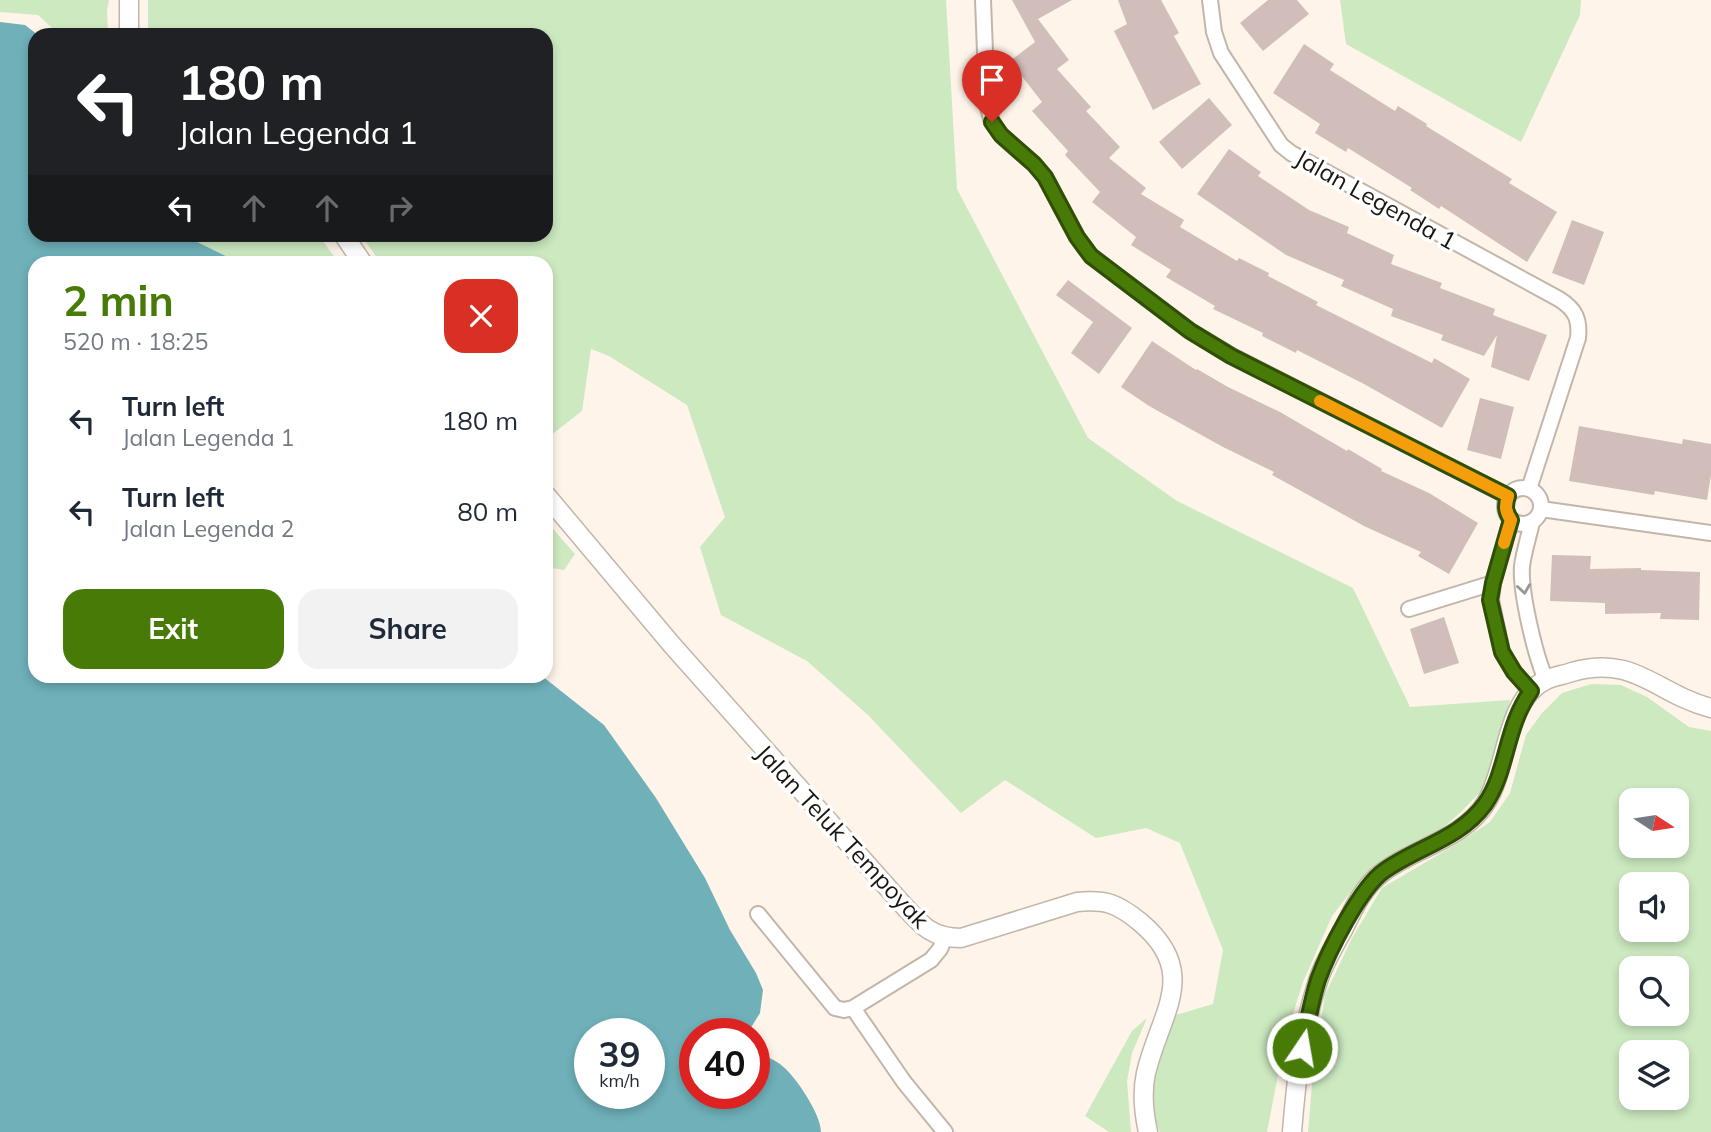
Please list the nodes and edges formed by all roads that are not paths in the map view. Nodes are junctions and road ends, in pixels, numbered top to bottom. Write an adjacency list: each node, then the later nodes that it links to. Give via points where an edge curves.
1 (129, 0): 4 (street)
2 (983, 0): 6 (street, via 987,104 992,122 1045,177 1091,256 1231,356)
3 (1210, 0): 5 (street, Jalan Legenda 1, via 1221,53 1291,153 1559,299 1576,314 1578,338)
4 (129, 28)
5 (1529, 489): 6 (street); 8 (street, via 1536,493)
6 (1508, 496): 9 (street, via 1506,512)
7 (553, 503): 17 (street, Jalan Teluk Tempoyak, via 919,923)
8 (1541, 509): 10 (street); 11 (street)
9 (1511, 520): 10 (street); 12 (street)
10 (1532, 522): 14 (street, one-way to 14, via 1522,586 1539,664)
11 (1711, 533)
12 (1493, 583): 13 (street); 14 (street, via 1490,600 1502,652 1514,672)
13 (1409, 610)
14 (1539, 685): 15 (street, via 1589,667 1614,667); 21 (street, via 1521,706 1487,802 1472,820 1384,871 1356,903 1319,979 1298,1070)
15 (1711, 708)
16 (758, 914): 18 (street, via 835,1008)
17 (946, 937): 18 (street, via 931,960); 20 (street, Jalan Teluk Tempoyak, via 961,937 1094,900 1127,911 1146,927 1165,949 1173,978 1146,1076)
18 (853, 1008): 19 (street)
19 (945, 1132)
20 (1148, 1132)
21 (1292, 1132)

